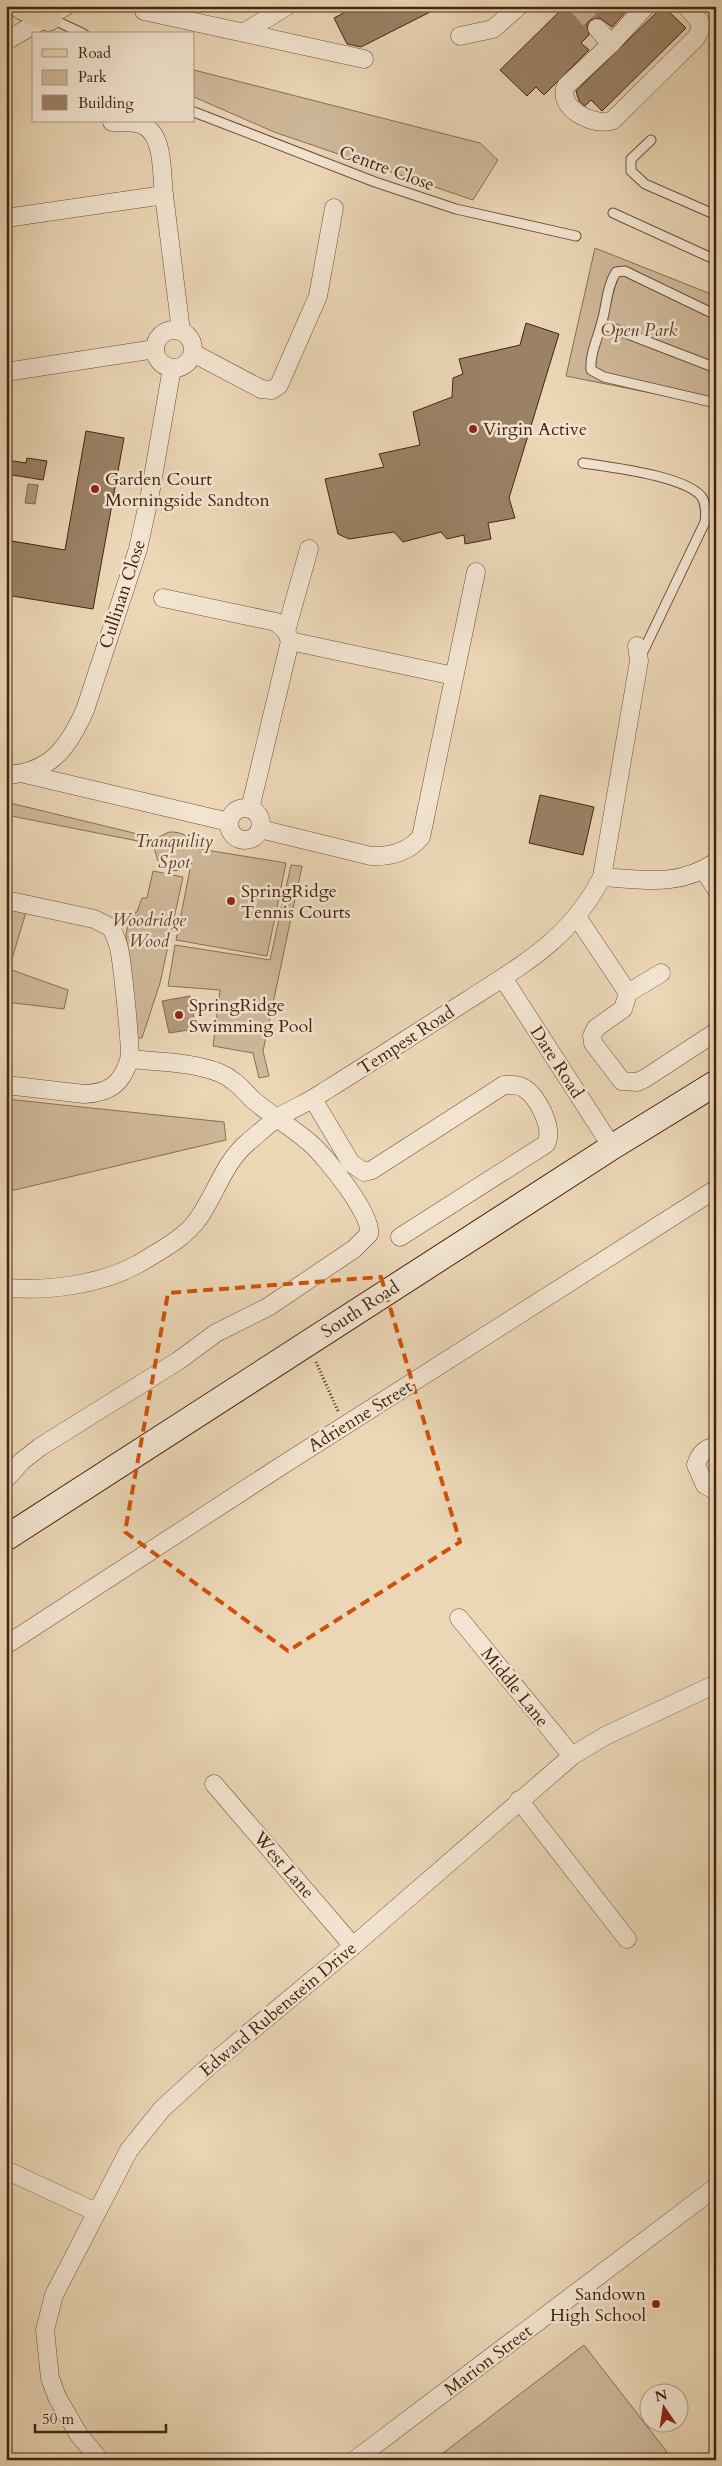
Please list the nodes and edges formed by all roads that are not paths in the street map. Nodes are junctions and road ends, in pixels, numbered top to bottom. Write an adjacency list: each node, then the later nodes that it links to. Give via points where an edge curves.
1 (23, 6): 7 (main road)
2 (287, 6): 10 (street)
3 (519, 6): 11 (street, via 493,29)
4 (646, 6): 13 (street)
5 (686, 6): 13 (street, via 700,22 696,38 613,120 600,122 577,113 565,100 564,92 568,84)
6 (144, 11): 10 (street)
7 (57, 12): 9 (lane); 12 (street)
8 (597, 28): 13 (street)
9 (82, 32)
10 (245, 32): 14 (street)
11 (460, 36)
12 (6, 41)
13 (611, 44)
14 (364, 59)
15 (195, 112): 23 (lane, Centre Close, via 375,182 456,209)
16 (112, 122): 18 (street, via 142,124 153,134 158,143)
17 (651, 140): 21 (lane, via 631,159 631,171 645,184)
18 (164, 194): 22 (street); 27 (street)
19 (334, 208): 29 (street, via 318,296 279,386 272,390 261,389)
20 (613, 213): 24 (lane)
21 (716, 215)
22 (6, 218)
23 (576, 236)
24 (715, 258)
25 (716, 315): 26 (lane, via 625,271 616,272 611,281)
26 (602, 324): 31 (lane); 33 (lane, via 590,357 591,370 604,377)
27 (181, 331): 28 (street, via 166,331 156,342); 29 (street, via 191,340)
28 (155, 349): 30 (street, via 158,360); 32 (street)
29 (193, 353): 30 (street, via 183,366)
30 (172, 368): 41 (street, Cullinan Close, via 138,549 85,710 64,747 46,764)
31 (716, 368)
32 (6, 372)
33 (716, 403)
34 (583, 463): 39 (lane, via 660,476 695,490 706,508 706,522)
35 (309, 549): 38 (street)
36 (476, 572): 40 (street)
37 (162, 598): 38 (street, via 276,622)
38 (288, 636): 40 (street); 43 (street)
39 (638, 654): 47 (street, Tempest Road)
40 (454, 676): 45 (street, via 421,837 413,847 383,857 371,856)
41 (25, 774): 42 (street, Cullinan Close); 44 (street)
42 (6, 775)
43 (250, 809): 44 (street, via 241,808); 45 (street, via 260,817)
44 (229, 822): 45 (street, via 235,836 241,839 249,839)
45 (260, 829)
46 (710, 866): 47 (street, via 678,879 662,881); 48 (street)
47 (602, 877): 50 (street, Tempest Road)
48 (716, 889)
49 (6, 900): 55 (street, via 94,919 110,927 119,950)
50 (577, 917): 52 (street, Tempest Road, via 540,953); 53 (street)
51 (661, 973): 53 (street)
52 (503, 978): 58 (street, Tempest Road); 60 (street, Dare Road)
53 (628, 993): 54 (street, via 623,1009 596,1028 592,1036 593,1043 622,1081 644,1079)
54 (716, 1032)
55 (130, 1058): 57 (street, via 114,1086 96,1094); 59 (street, via 209,1069 222,1074 235,1081 253,1100)
56 (716, 1083): 60 (street, South Road)
57 (6, 1085)
58 (313, 1100): 59 (street, Tempest Road); 62 (street, via 351,1162 364,1172 372,1170 504,1085 523,1087 531,1096 549,1127 546,1144)
59 (278, 1118): 63 (street, Tempest Road, via 245,1145 228,1165 192,1227 141,1262 116,1274 84,1282 46,1288); 65 (street, via 311,1143 327,1161 368,1223 370,1230 366,1240 268,1307 216,1333 178,1361 75,1424 28,1457)
60 (612, 1147): 67 (street, South Road)
61 (716, 1189): 69 (street, Adrienne Street)
62 (400, 1238)
63 (6, 1288)
64 (716, 1447): 66 (street, via 705,1450 696,1464 705,1485)
65 (6, 1479)
66 (716, 1491)
67 (6, 1538)
68 (459, 1618): 71 (street, Middle Lane)
69 (6, 1645)
70 (716, 1684): 71 (street, Edward Rubenstein Drive, via 605,1736)
71 (572, 1756): 73 (street, Edward Rubenstein Drive)
72 (214, 1784): 75 (street, West Lane)
73 (519, 1800): 74 (street); 75 (street, Edward Rubenstein Drive)
74 (627, 1939)
75 (353, 1946): 78 (street, Edward Rubenstein Drive, via 162,2109 129,2150)
76 (6, 2170): 78 (street)
77 (716, 2186): 80 (street, Marion Street)
78 (96, 2212): 79 (street, Edward Rubenstein Drive, via 54,2295 45,2330 50,2378 57,2397 79,2435)
79 (100, 2460)
80 (355, 2460)

